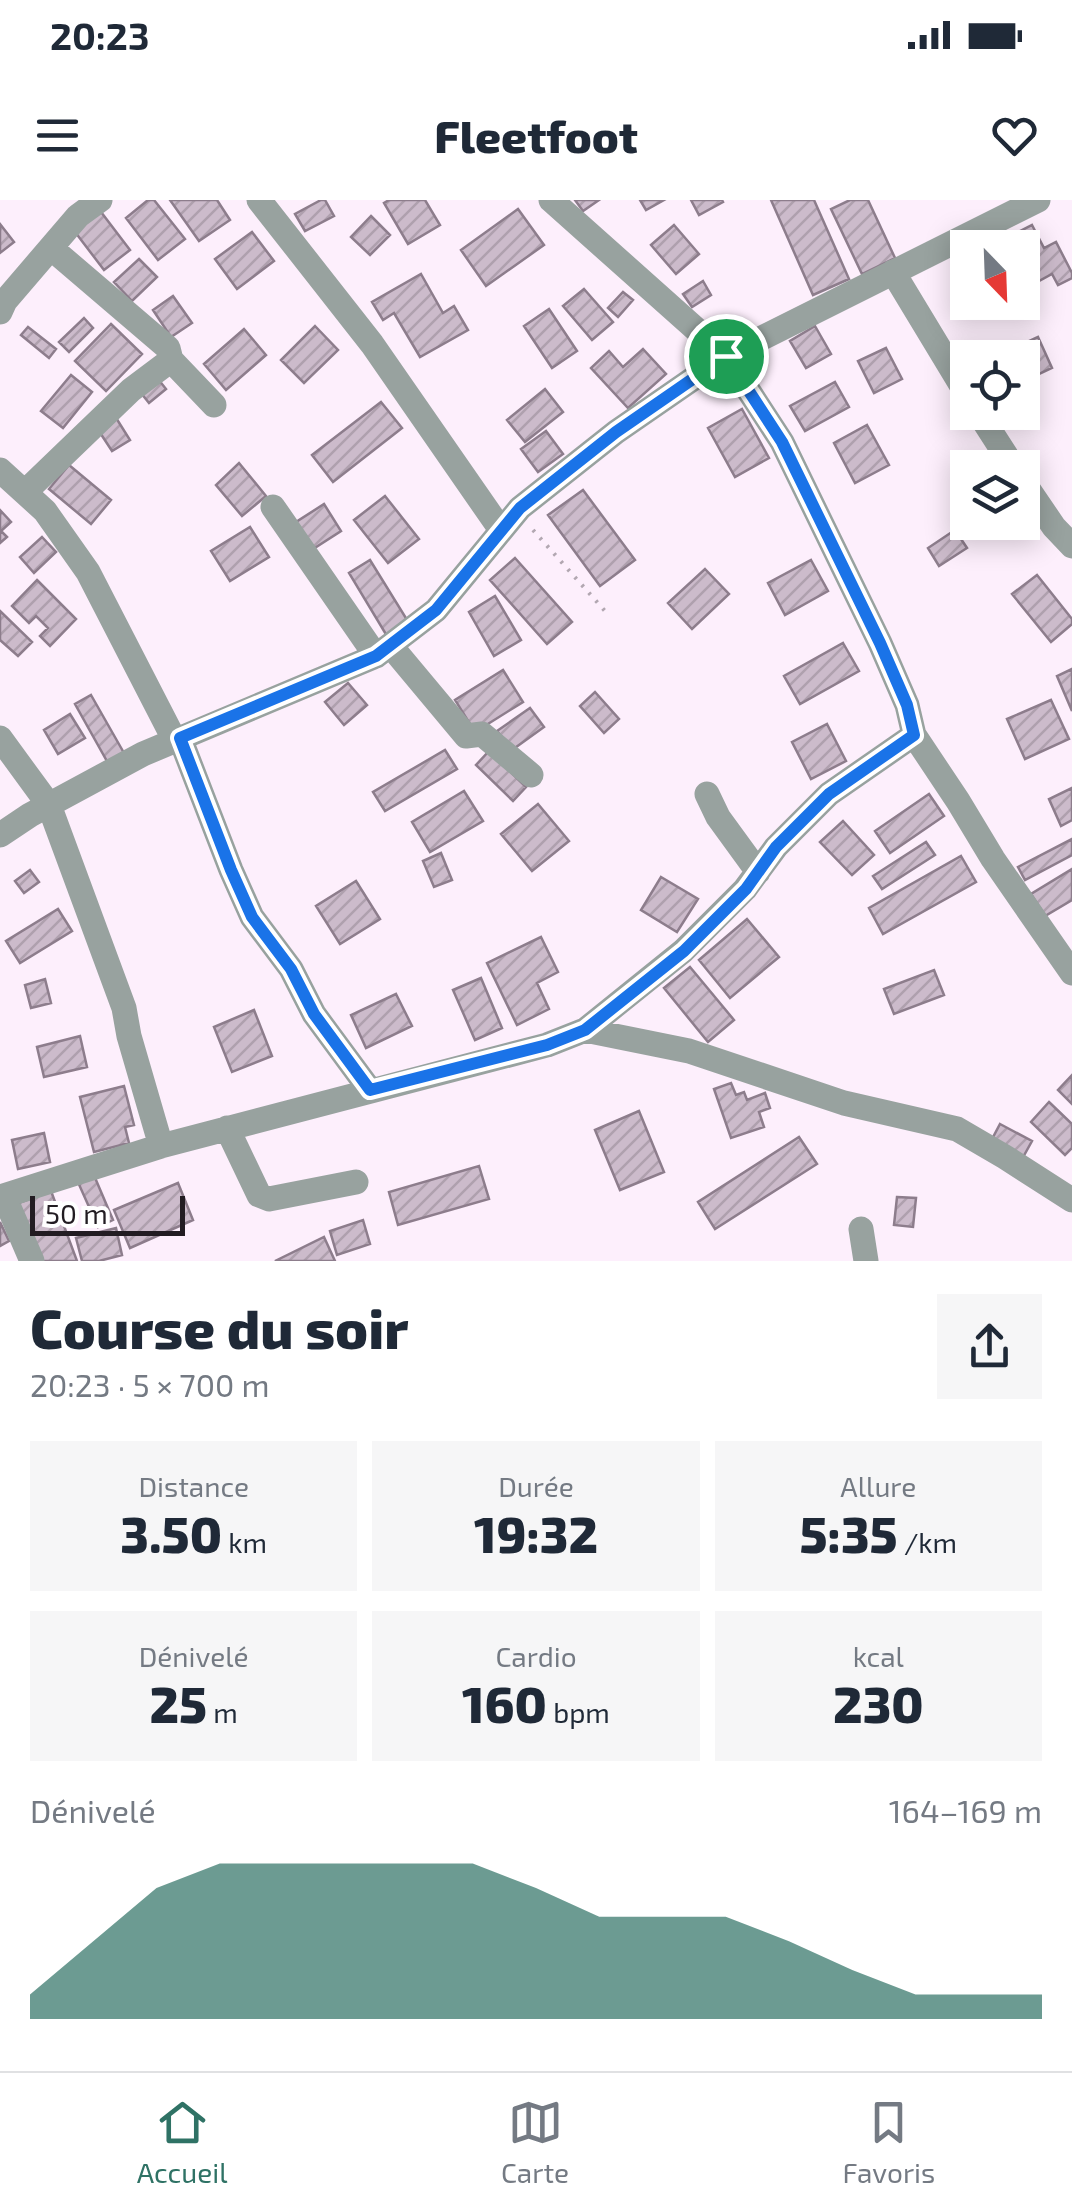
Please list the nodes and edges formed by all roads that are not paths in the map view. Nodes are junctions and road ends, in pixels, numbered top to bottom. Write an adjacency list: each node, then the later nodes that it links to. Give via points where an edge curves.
1 (100, 200): 5 (street)
2 (259, 200): 16 (street)
3 (552, 200): 8 (street)
4 (1038, 200): 6 (street)
5 (51, 248): 7 (street); 9 (street, via 168,348)
6 (893, 272): 8 (street); 10 (street)
7 (0, 312)
8 (726, 356): 16 (street, via 616,432); 19 (street, via 799,476 880,643)
9 (172, 360): 11 (street); 13 (street, via 131,390)
10 (950, 366)
11 (214, 405)
12 (0, 470): 13 (street)
13 (25, 492): 21 (street, via 88,572)
14 (1040, 506): 17 (street)
15 (273, 507): 18 (street)
16 (509, 521): 18 (street, via 436,610)
17 (1072, 546)
18 (383, 651): 21 (street); 22 (street, via 466,736 482,734)
19 (914, 735): 26 (street, via 829,794); 27 (street)
20 (0, 738): 24 (street)
21 (178, 740): 24 (street); 29 (street, via 252,917)
22 (531, 775)
23 (707, 794): 26 (street)
24 (49, 806): 25 (street); 31 (street, via 124,1008)
25 (0, 835)
26 (758, 872): 28 (street, via 684,951)
27 (1072, 972)
28 (585, 1030): 29 (street); 34 (street, via 688,1051 844,1103 958,1129)
29 (370, 1090): 30 (street)
30 (227, 1128): 31 (street); 32 (street, via 258,1195 269,1199)
31 (161, 1146): 33 (street)
32 (356, 1182)
33 (2, 1197): 36 (street)
34 (1072, 1200)
35 (861, 1229): 37 (street)
36 (32, 1261)
37 (866, 1261)

